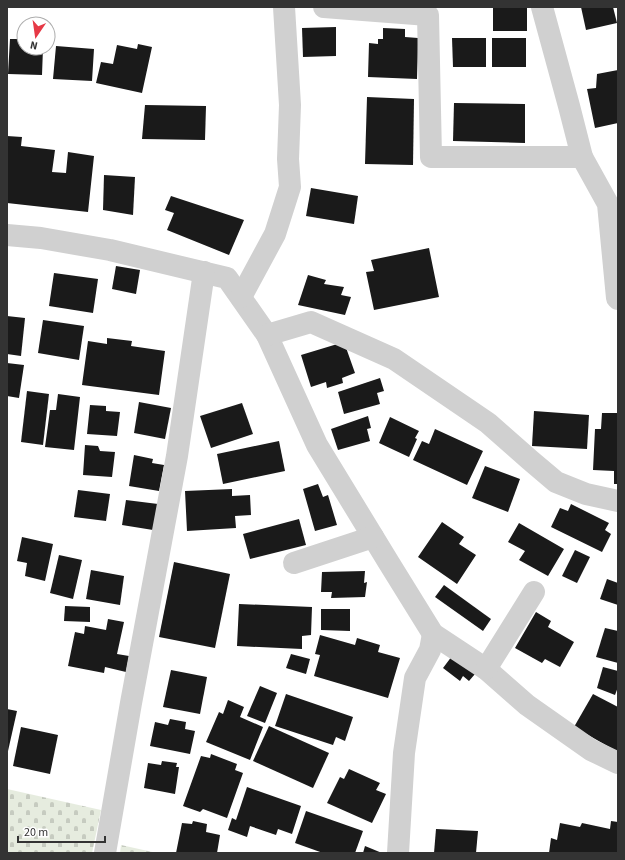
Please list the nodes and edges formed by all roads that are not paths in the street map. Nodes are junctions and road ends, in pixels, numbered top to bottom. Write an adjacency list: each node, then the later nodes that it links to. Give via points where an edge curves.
1 (284, 7): 7 (street, via 290,105 290,187 276,234)
2 (324, 7): 4 (street, via 428,15 431,157)
3 (542, 7): 4 (street)
4 (582, 157): 8 (street, via 608,204)
5 (7, 235): 6 (street, via 110,250)
6 (204, 272): 7 (street, via 227,278); 17 (street, via 177,456)
7 (240, 297): 9 (street)
8 (618, 298)
9 (267, 335): 10 (street, via 311,322 394,359 488,423 556,482 586,494); 11 (street, via 316,445)
10 (618, 501)
11 (372, 537): 12 (street); 14 (street)
12 (294, 563)
13 (534, 592): 15 (street)
14 (433, 634): 15 (street); 18 (street, via 430,650 415,678 404,753)
15 (486, 669): 16 (street, via 534,710 591,750)
16 (618, 763)
17 (105, 853)
18 (398, 853)

